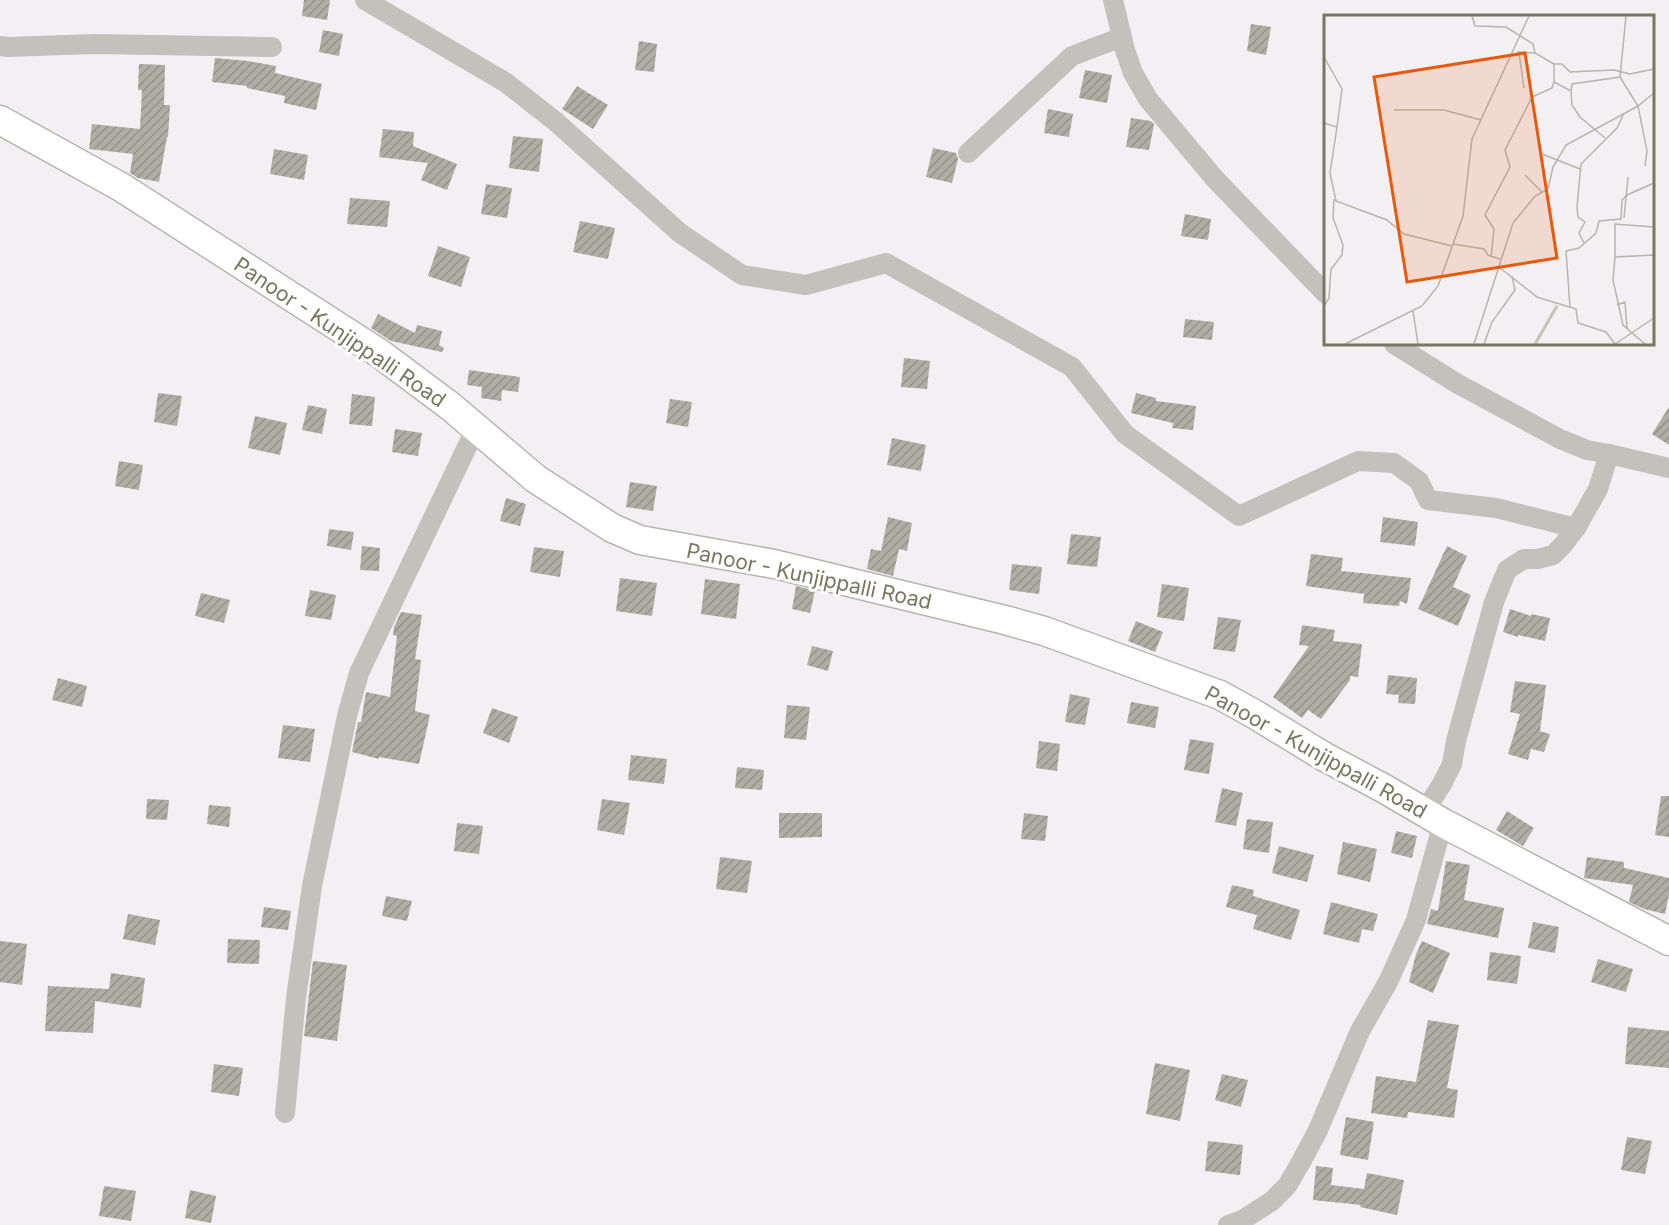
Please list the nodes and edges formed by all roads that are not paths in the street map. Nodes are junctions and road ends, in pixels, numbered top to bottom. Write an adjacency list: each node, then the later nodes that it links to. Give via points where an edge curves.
1 (365, 0): 13 (street, via 506,82 680,233 742,275 806,285 886,263 1072,368 1125,434 1239,516 1358,461 1394,463 1419,481 1428,500 1496,508)
2 (1113, 0): 3 (street)
3 (1122, 37): 7 (street, via 1072,56); 8 (street, via 1133,73 1148,99 1215,179)
4 (0, 46): 5 (street)
5 (272, 47)
6 (0, 120): 10 (main road, Panoor - Kunjippalli Road, via 121,187 379,353)
7 (968, 153)
8 (1324, 292)
9 (1396, 345): 11 (street, via 1560,439)
10 (476, 428): 14 (main road, Panoor - Kunjippalli Road, via 536,479 612,528 640,540 774,564 1044,631 1220,695); 16 (street, via 359,673 347,716 312,886)
11 (1609, 454): 12 (street); 13 (street, via 1598,489)
12 (1669, 468)
13 (1576, 528): 14 (street, via 1553,555 1524,559 1507,570 1494,602 1452,764)
14 (1433, 818): 15 (main road, Panoor - Kunjippalli Road); 17 (street, via 1416,920 1360,1031 1318,1130 1287,1186 1272,1201)
15 (1669, 941)
16 (285, 1113)
17 (1228, 1225)

